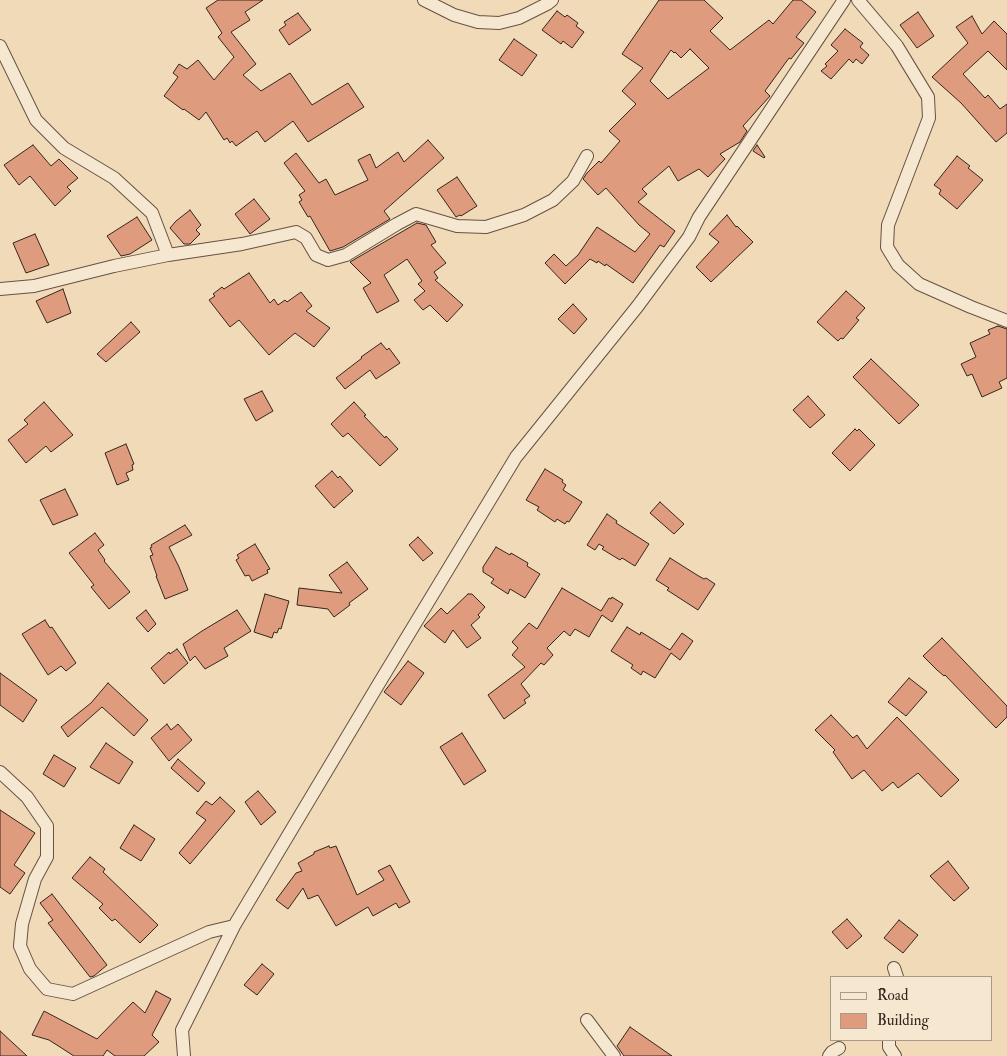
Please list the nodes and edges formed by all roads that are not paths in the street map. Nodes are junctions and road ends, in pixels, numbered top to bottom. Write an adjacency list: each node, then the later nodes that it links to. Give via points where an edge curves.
1 (424, 0): 2 (street, via 454,15 478,22 499,23 519,18)
2 (552, 0)
3 (844, 0): 11 (street, via 689,236 516,457)
4 (858, 0): 9 (street, via 898,46 928,97 929,118 888,225 887,247 898,266 919,284)
5 (0, 46): 7 (street, via 36,120 64,148 114,178 152,213)
6 (587, 156): 7 (street, via 573,181 553,200 524,215 486,227 457,226 416,214 346,255 328,260 316,255 306,238 296,232)
7 (168, 255): 8 (street, via 34,286)
8 (0, 289)
9 (1007, 321)
10 (0, 772): 11 (street, via 27,797 47,826 47,857 35,878 22,924 20,946 30,969 47,989 73,994 209,932)
11 (234, 926): 14 (street, via 182,1030)
12 (587, 1020): 15 (street)
13 (888, 1041): 16 (street)
14 (184, 1056)
15 (614, 1056)
16 (895, 1056)

